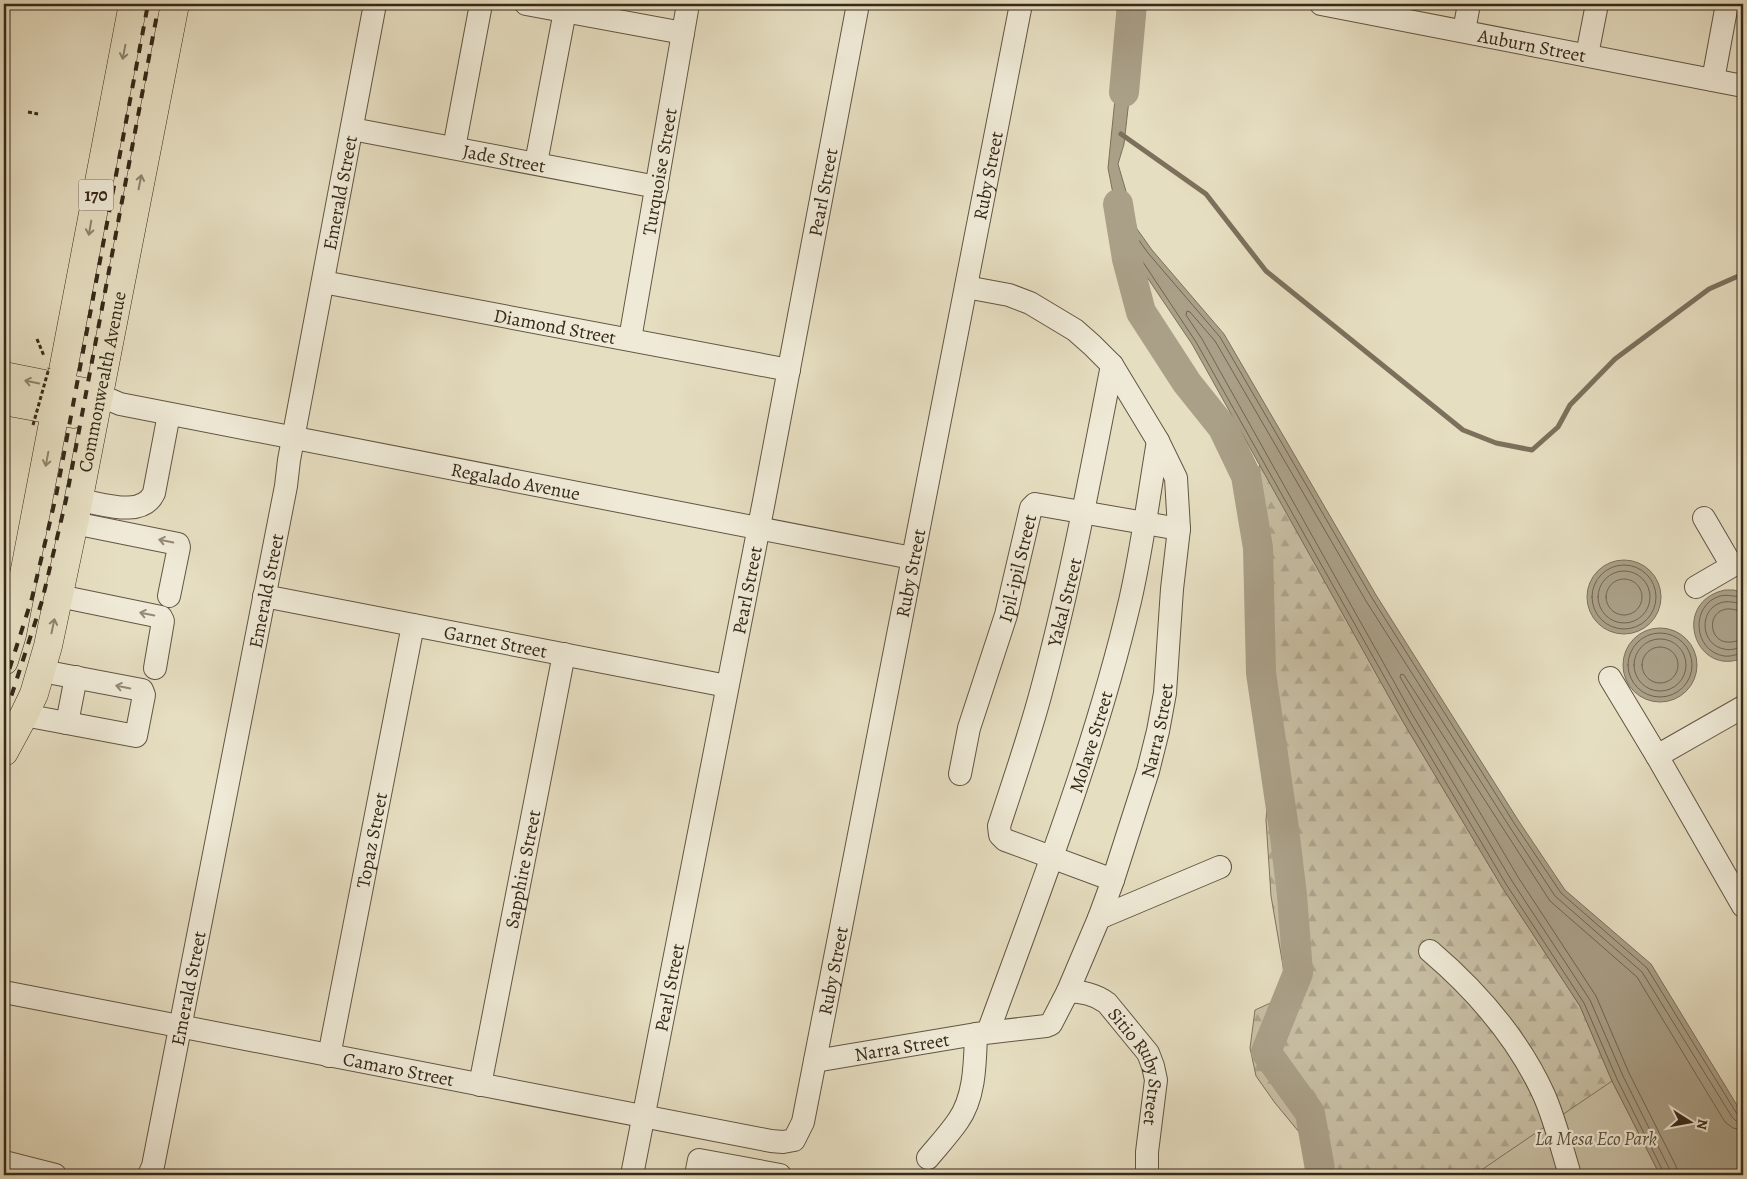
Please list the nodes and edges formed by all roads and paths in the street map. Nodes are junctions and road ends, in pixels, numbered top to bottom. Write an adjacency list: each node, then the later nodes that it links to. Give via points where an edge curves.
1 (133, 4): 31 (main road, Commonwealth Avenue / 170, one-way to 31)
2 (175, 4): 33 (main road, Commonwealth Avenue / 170, one-way to 2)
3 (375, 4): 21 (street, Emerald Street)
4 (481, 4): 22 (street)
5 (526, 4): 13 (street)
6 (688, 4): 15 (street, Turquoise Street)
7 (858, 4): 29 (street, Pearl Street)
8 (1020, 4): 26 (street, Ruby Street)
9 (1469, 4): 14 (street)
10 (1597, 4): 16 (street)
11 (1727, 4): 17 (street)
12 (1330, 5): 14 (street, Auburn Street)
13 (565, 11): 15 (street); 23 (street)
14 (1464, 32): 16 (street, Auburn Street)
15 (683, 34): 24 (street, Turquoise Street)
16 (1587, 55): 17 (street, Auburn Street)
17 (1713, 80): 18 (street, Auburn Street)
18 (1743, 86)
19 (28, 112): 20 (path)
20 (38, 114)
21 (352, 129): 22 (street, Jade Street); 25 (street, Emerald Street)
22 (454, 148): 23 (street, Jade Street)
23 (536, 164): 24 (street, Jade Street)
24 (657, 186): 27 (street, Turquoise Street)
25 (323, 282): 27 (street, Diamond Street); 36 (street, Emerald Street)
26 (966, 286): 28 (street, Narra Street, via 1030,303 1075,330); 44 (street, Ruby Street)
27 (630, 340): 29 (street, Diamond Street)
28 (1112, 365): 37 (street, Narra Street); 39 (street, Yakal Street)
29 (789, 370): 42 (street, Pearl Street)
30 (4, 376): 31 (main road, Regalado Avenue, one-way to 30)
31 (55, 389): 32 (main road, Regalado Avenue); 33 (main road, Regalado Avenue); 35 (path, bridge); 52 (main road, Commonwealth Avenue / 170, one-way to 52)
32 (4, 401)
33 (105, 406): 34 (street, Regalado Avenue); 38 (main road, Commonwealth Avenue / 170)
34 (169, 414): 36 (street, Regalado Avenue); 38 (street, via 154,493 147,503 132,508)
35 (33, 425)
36 (293, 438): 42 (street, Regalado Avenue); 49 (street, Emerald Street)
37 (1158, 441): 41 (street, Molave Street); 43 (street, Narra Street, via 1176,478)
38 (77, 511): 47 (main road, Commonwealth Avenue / 170); 48 (street, one-way to 38, via 178,544)
39 (1084, 513): 41 (street, Ipil-ipil Street); 63 (street, Ipil-ipil Street, via 1035,504 1031,508 1006,615 969,728); 64 (street, Yakal Street, via 1040,698 999,826 1000,835 1005,840)
40 (1704, 518): 45 (street)
41 (1144, 523): 43 (street, Ipil-ipil Street); 64 (street, Molave Street, via 1123,630)
42 (758, 528): 44 (street, Regalado Avenue); 57 (street, Pearl Street)
43 (1179, 529): 66 (street, Narra Street, via 1166,685 1158,732)
44 (912, 558): 75 (street, Ruby Street)
45 (1739, 568): 46 (street)
46 (1696, 587)
47 (59, 596): 53 (street, one-way to 47, via 161,617); 54 (main road, Commonwealth Avenue / 170, one-way to 47)
48 (169, 596)
49 (264, 596): 50 (street, Garnet Street); 72 (street, Emerald Street)
50 (413, 625): 51 (street, Garnet Street); 74 (street, Topaz Street)
51 (564, 654): 57 (street, Garnet Street); 76 (street, Sapphire Street)
52 (6, 656): 54 (main road, via 33,673)
53 (155, 668)
54 (42, 671): 55 (street); 59 (main road, Commonwealth Avenue / 170)
55 (76, 677): 60 (street); 60 (street, one-way to 55, via 136,736 138,728 144,695 142,690)
56 (1610, 678): 62 (street)
57 (727, 686): 77 (street, Pearl Street)
58 (1743, 707): 62 (street)
59 (24, 715): 60 (street); 61 (main road, Commonwealth Avenue / 170)
60 (67, 723)
61 (4, 752)
62 (1657, 756): 67 (street)
63 (960, 774)
64 (1052, 858): 66 (street); 73 (street, Molave Street)
65 (1220, 868): 68 (street)
66 (1113, 880): 68 (street, Narra Street)
67 (1743, 906)
68 (1099, 918): 70 (street, Narra Street)
69 (1430, 952): 87 (street, via 1476,994 1527,1060 1545,1097)
70 (1068, 991): 73 (street, Narra Street, via 1054,1020 1046,1026); 86 (street, Sitio Ruby Street, via 1085,993 1107,1003 1148,1053 1156,1080)
71 (4, 992): 72 (street, Camaro Street)
72 (181, 1027): 74 (street, Camaro Street); 82 (street, Emerald Street)
73 (982, 1033): 75 (street, Narra Street); 79 (street, Molave Street, via 967,1104 958,1121)
74 (329, 1056): 76 (street, Camaro Street)
75 (815, 1061): 78 (street, Ruby Street, via 803,1122)
76 (480, 1085): 77 (street, Camaro Street)
77 (643, 1116): 78 (street, Camaro Street, via 771,1141); 83 (street, Pearl Street)
78 (794, 1140)
79 (928, 1158)
80 (4, 1162): 81 (street)
81 (55, 1175)
82 (149, 1175)
83 (632, 1175)
84 (696, 1175): 85 (street, via 699,1160)
85 (780, 1175)
86 (1147, 1175)
87 (1570, 1175)

